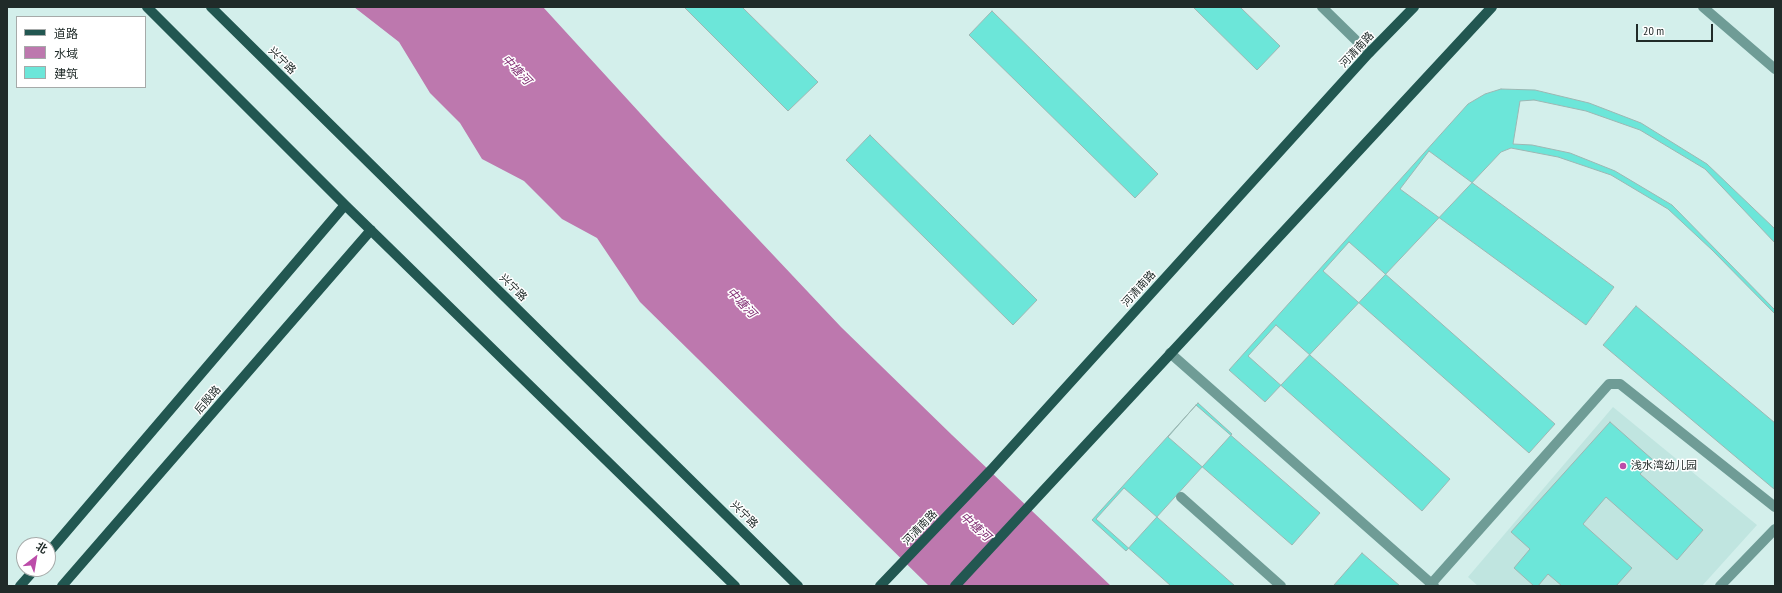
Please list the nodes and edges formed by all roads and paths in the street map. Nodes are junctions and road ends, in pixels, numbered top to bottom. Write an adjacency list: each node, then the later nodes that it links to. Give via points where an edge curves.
1 (147, 7): 9 (main road)
2 (211, 7): 22 (main road, 兴宁路)
3 (1322, 7): 7 (street)
4 (1414, 7): 7 (main road, 河清南路)
5 (1492, 7): 11 (main road)
6 (1703, 7): 8 (street)
7 (1369, 53): 23 (main road, 河清南路, via 991,470)
8 (1775, 69)
9 (345, 205): 10 (main road); 15 (main road, 后殷路)
10 (371, 230): 20 (main road, 后殷路); 21 (main road)
11 (1170, 353): 17 (main road); 18 (street)
12 (1181, 497): 24 (street)
13 (1775, 507): 18 (street, via 1620,384 1609,384)
14 (1775, 529): 25 (street)
15 (56, 545)
16 (28, 577): 19 (main road)
17 (955, 585)
18 (1433, 585)
19 (20, 586)
20 (62, 586)
21 (735, 586)
22 (798, 586)
23 (880, 586)
24 (1281, 586)
25 (1720, 586)

